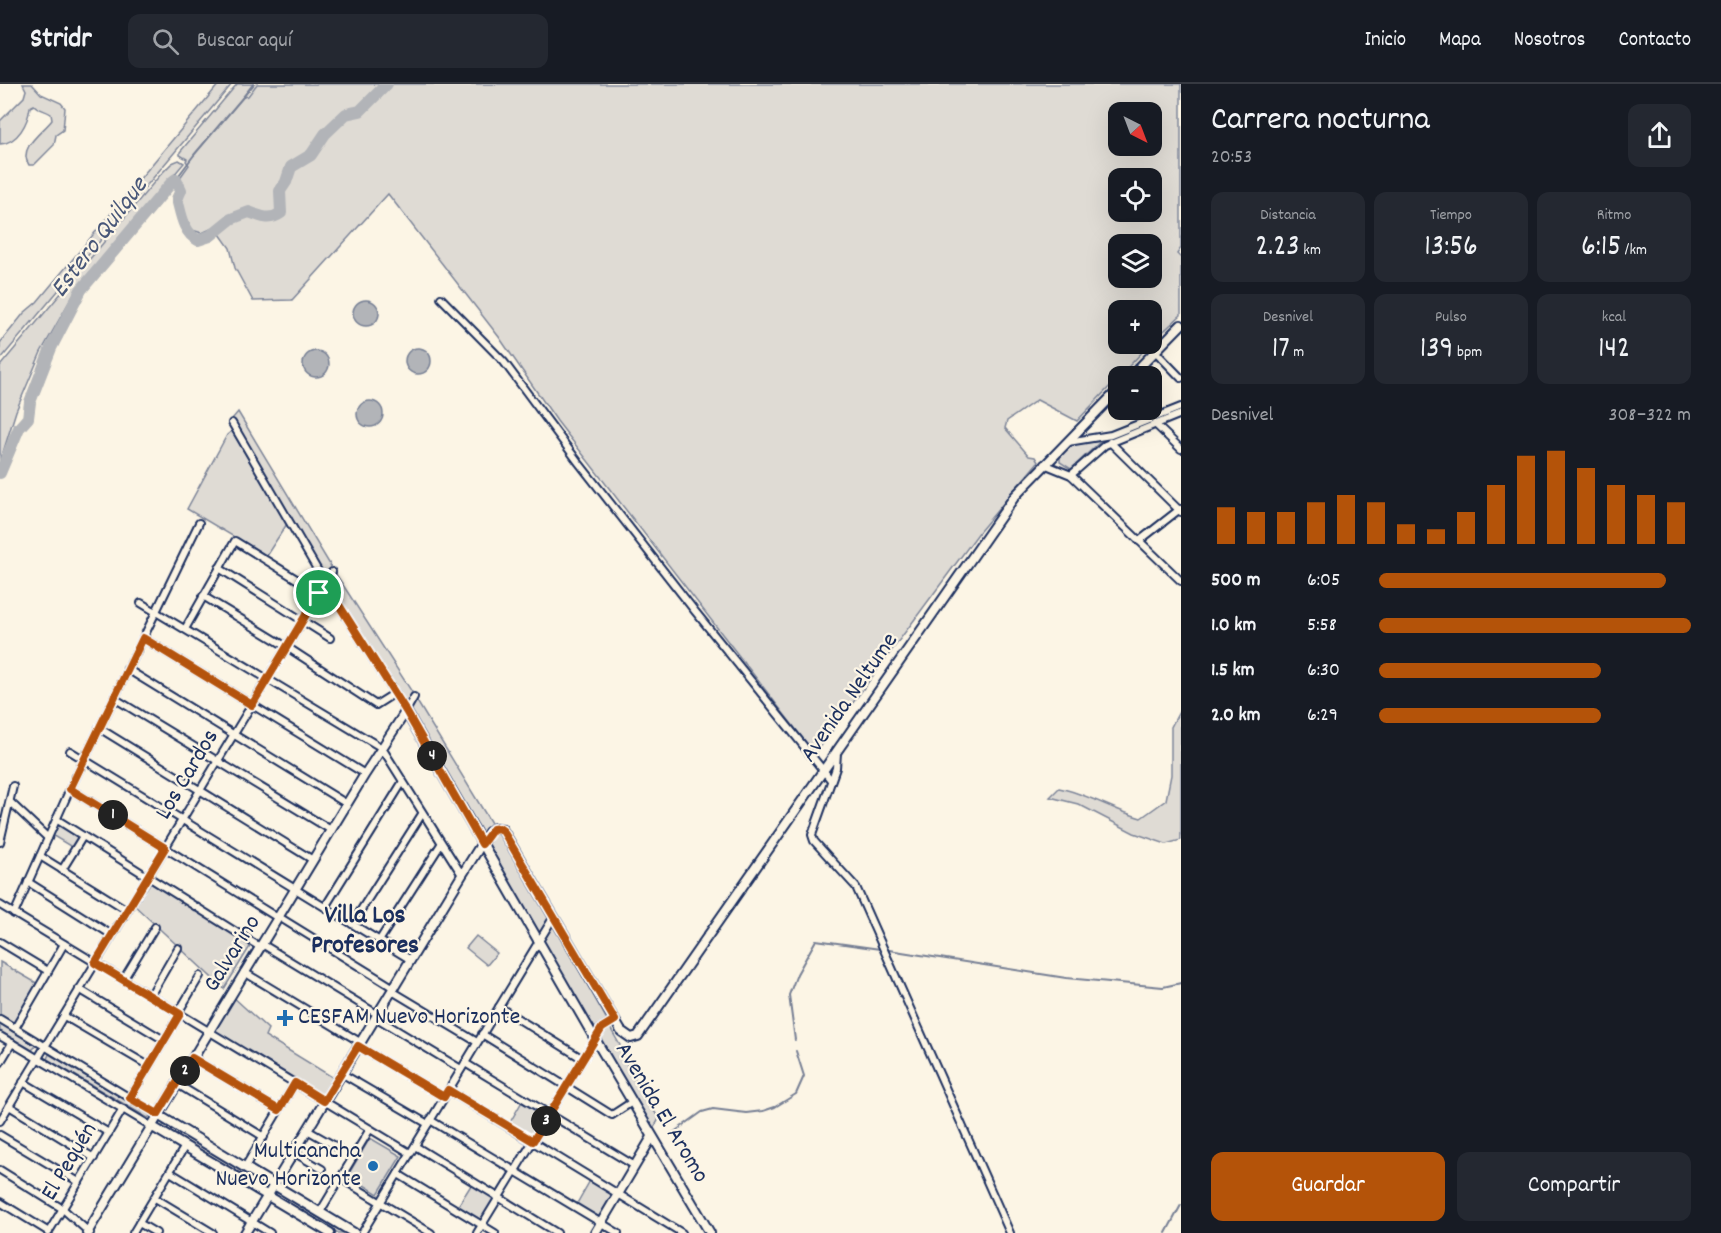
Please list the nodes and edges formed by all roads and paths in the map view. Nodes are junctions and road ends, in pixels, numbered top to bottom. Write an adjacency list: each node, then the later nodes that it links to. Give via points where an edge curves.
1 (441, 298): 48 (street, via 504,362 687,601)
2 (1181, 325): 3 (street)
3 (1162, 344)
4 (1152, 354): 6 (street)
5 (1158, 354): 7 (street)
6 (1141, 366)
7 (1181, 378)
8 (1108, 400): 13 (street, Avenida Neltume)
9 (1181, 407): 13 (street, via 1111,435)
10 (1181, 414): 12 (street)
11 (232, 423): 24 (street, Avenida El Aromo)
12 (1155, 424): 14 (street); 15 (street)
13 (1068, 442): 16 (street, Avenida Neltume)
14 (1110, 442): 17 (street); 18 (street)
15 (1181, 449)
16 (1044, 464): 17 (street); 45 (street, Avenida Neltume, via 1015,496)
17 (1071, 475): 20 (street)
18 (1180, 510): 20 (street)
19 (199, 523): 28 (street)
20 (1139, 542): 23 (street)
21 (219, 568): 25 (street, via 235,541); 26 (street); 29 (street)
22 (332, 572): 24 (street, Los Cardos)
23 (1181, 581)
24 (325, 583): 25 (street, Los Cardos); 36 (street, Avenida El Aromo)
25 (319, 593): 29 (street, Los Cardos)
26 (203, 596): 30 (street); 33 (street)
27 (141, 603): 28 (street)
28 (156, 611): 30 (street); 31 (street)
29 (303, 620): 32 (street); 33 (street, Los Cardos)
30 (185, 629): 35 (street)
31 (143, 638): 34 (street); 39 (street)
32 (330, 638)
33 (286, 647): 35 (street, Los Cardos); 36 (street, via 376,705)
34 (127, 669): 38 (street); 42 (street)
35 (267, 679): 39 (street, Los Cardos); 43 (street)
36 (395, 693): 40 (street, Avenida El Aromo)
37 (414, 697): 40 (street, Galvarino)
38 (114, 698): 41 (street); 47 (street)
39 (252, 705): 42 (street, Los Cardos); 49 (street)
40 (406, 711): 43 (street, Galvarino); 65 (street, Avenida El Aromo)
41 (99, 728): 46 (street); 54 (street)
42 (234, 734): 47 (street, Los Cardos); 56 (street)
43 (382, 748): 49 (street, Galvarino); 51 (street)
44 (70, 751): 46 (street)
45 (837, 753): 48 (street, Avenida Neltume); 50 (street)
46 (84, 759): 53 (street); 59 (street)
47 (218, 761): 54 (street, Los Cardos); 60 (street)
48 (824, 771): 50 (street); 108 (street, Avenida Neltume, via 641,1033)
49 (365, 774): 56 (street, Galvarino)
50 (831, 780): 192 (street, via 812,830 814,841 856,887)
51 (402, 783): 57 (street); 75 (street)
52 (13, 786): 55 (street)
53 (70, 789): 58 (street); 66 (street)
54 (200, 790): 59 (street, Los Cardos); 68 (street)
55 (10, 802): 62 (street); 63 (street)
56 (347, 804): 60 (street, Galvarino)
57 (422, 814): 64 (street); 80 (street)
58 (56, 819): 61 (street); 62 (street)
59 (182, 819): 66 (street, Los Cardos); 73 (street)
60 (331, 830): 68 (street, Galvarino)
61 (83, 836): 69 (street); 71 (street)
62 (48, 838): 67 (street)
63 (0, 842)
64 (441, 844): 70 (street); 84 (street)
65 (482, 844): 70 (street); 79 (street, Avenida El Aromo, via 496,827 503,831); 83 (street, Avenida El Aromo)
66 (165, 848): 71 (street, Los Cardos); 78 (street)
67 (40, 856): 69 (street); 72 (street)
68 (313, 860): 73 (street, Galvarino)
69 (62, 870): 76 (street)
70 (462, 875): 89 (street)
71 (148, 876): 76 (street, Los Cardos); 87 (street)
72 (28, 882): 77 (street); 82 (street)
73 (296, 889): 75 (street); 78 (street, Galvarino)
74 (0, 905): 77 (street)
75 (325, 907): 80 (street)
76 (127, 910): 82 (street, Los Cardos)
77 (14, 914): 86 (street)
78 (278, 917): 87 (street, Galvarino); 96 (street)
79 (553, 918): 83 (street); 103 (street, Avenida El Aromo)
80 (352, 924): 84 (street)
81 (155, 927): 94 (street)
82 (112, 934): 90 (street, Los Cardos)
83 (538, 940): 98 (street); 109 (street, Avenida El Aromo)
84 (380, 941): 89 (street)
85 (0, 942): 91 (street)
86 (64, 944): 90 (street); 91 (street)
87 (261, 945): 92 (street, Galvarino); 101 (street)
88 (178, 948): 97 (street)
89 (411, 960): 96 (street)
90 (95, 963): 94 (street); 95 (street, Los Cardos)
91 (48, 971): 104 (street)
92 (244, 972): 105 (street, Galvarino); 113 (street)
93 (200, 976): 99 (street)
94 (123, 980): 97 (street)
95 (79, 989): 100 (street, Los Cardos); 110 (street)
96 (393, 989): 101 (street); 111 (street)
97 (150, 996): 99 (street)
98 (498, 1007): 106 (street); 117 (street)
99 (179, 1013): 105 (street); 110 (street)
100 (64, 1016): 114 (street, Los Cardos); 119 (street)
101 (376, 1016): 113 (street); 120 (street)
102 (0, 1019): 104 (street)
103 (615, 1020): 108 (street, Avenida El Aromo); 109 (street, via 605,1025)
104 (15, 1028): 114 (street)
105 (208, 1031): 116 (street, Galvarino); 123 (street)
106 (482, 1034): 111 (street); 125 (street)
107 (0, 1036): 112 (street)
108 (627, 1037)
109 (595, 1039): 117 (street); 130 (street, Avenida El Aromo)
110 (164, 1040): 119 (street)
111 (477, 1042): 120 (street)
112 (12, 1043): 115 (street); 118 (street)
113 (359, 1044): 121 (street); 127 (street)
114 (45, 1046): 115 (street, Los Cardos); 128 (street)
115 (38, 1058): 122 (street, Los Cardos); 132 (street)
116 (192, 1058): 124 (street, Galvarino); 133 (street)
117 (583, 1059): 125 (street)
118 (0, 1064)
119 (149, 1066): 128 (street)
120 (463, 1066): 126 (street); 135 (street)
121 (341, 1073): 129 (street); 137 (street)
122 (23, 1082): 131 (street, Los Cardos); 141 (street)
123 (295, 1083): 129 (street); 133 (street)
124 (177, 1084): 134 (street, Galvarino); 143 (street)
125 (566, 1086): 130 (street, via 612,1115); 135 (street)
126 (448, 1090): 127 (street); 145 (street)
127 (444, 1097): 137 (street)
128 (130, 1098): 134 (street)
129 (324, 1101): 139 (street); 140 (street)
130 (632, 1102): 144 (street, Avenida El Aromo)
131 (9, 1106): 136 (street, Los Cardos); 151 (street)
132 (123, 1109): 138 (street); 141 (street, El Pequén)
133 (279, 1110): 143 (street)
134 (158, 1114): 138 (street, Galvarino); 153 (street)
135 (550, 1114): 145 (street); 152 (street)
136 (0, 1120)
137 (429, 1122): 147 (street); 156 (street)
138 (151, 1126): 146 (street); 175 (street, Galvarino)
139 (370, 1129): 150 (street); 159 (street)
140 (307, 1130): 148 (street); 149 (street)
141 (109, 1133): 151 (street, El Pequén)
142 (0, 1135): 160 (street)
143 (264, 1137): 153 (street)
144 (652, 1137): 152 (street); 191 (street, Avenida El Aromo)
145 (533, 1141): 156 (street); 162 (street)
146 (185, 1146): 157 (street); 163 (street)
147 (415, 1146): 150 (street); 164 (street)
148 (337, 1147)
149 (294, 1152): 154 (street); 161 (street)
150 (410, 1153): 158 (street)
151 (94, 1158): 160 (street, El Pequén)
152 (635, 1166): 162 (street)
153 (245, 1167): 161 (street)
154 (322, 1169)
155 (0, 1170): 168 (street)
156 (515, 1171): 164 (street); 171 (street)
157 (170, 1172): 165 (street); 170 (street)
158 (398, 1174): 167 (street); 173 (street)
159 (340, 1178): 167 (street); 169 (street)
160 (79, 1182): 168 (street, El Pequén)
161 (274, 1184): 163 (street); 169 (street)
162 (618, 1193): 171 (street); 190 (street)
163 (267, 1195): 170 (street); 181 (street)
164 (499, 1197): 173 (street); 187 (street)
165 (155, 1198): 172 (street); 178 (street)
166 (0, 1202): 174 (street)
167 (381, 1203): 183 (street); 184 (street)
168 (63, 1209): 174 (street, El Pequén); 175 (street)
169 (320, 1212): 182 (street)
170 (252, 1222): 179 (street); 180 (street)
171 (601, 1222): 188 (street); 189 (street)
172 (139, 1223): 176 (street); 177 (street)
173 (482, 1225): 185 (street); 186 (street)
174 (49, 1232)
175 (89, 1232)
176 (133, 1233)
177 (156, 1233)
178 (213, 1233)
179 (245, 1233)
180 (270, 1233)
181 (330, 1233)
182 (354, 1233)
183 (362, 1233)
184 (431, 1233)
185 (477, 1233)
186 (495, 1233)
187 (557, 1233)
188 (595, 1233)
189 (618, 1233)
190 (682, 1233)
191 (710, 1233)
192 (1010, 1233)

